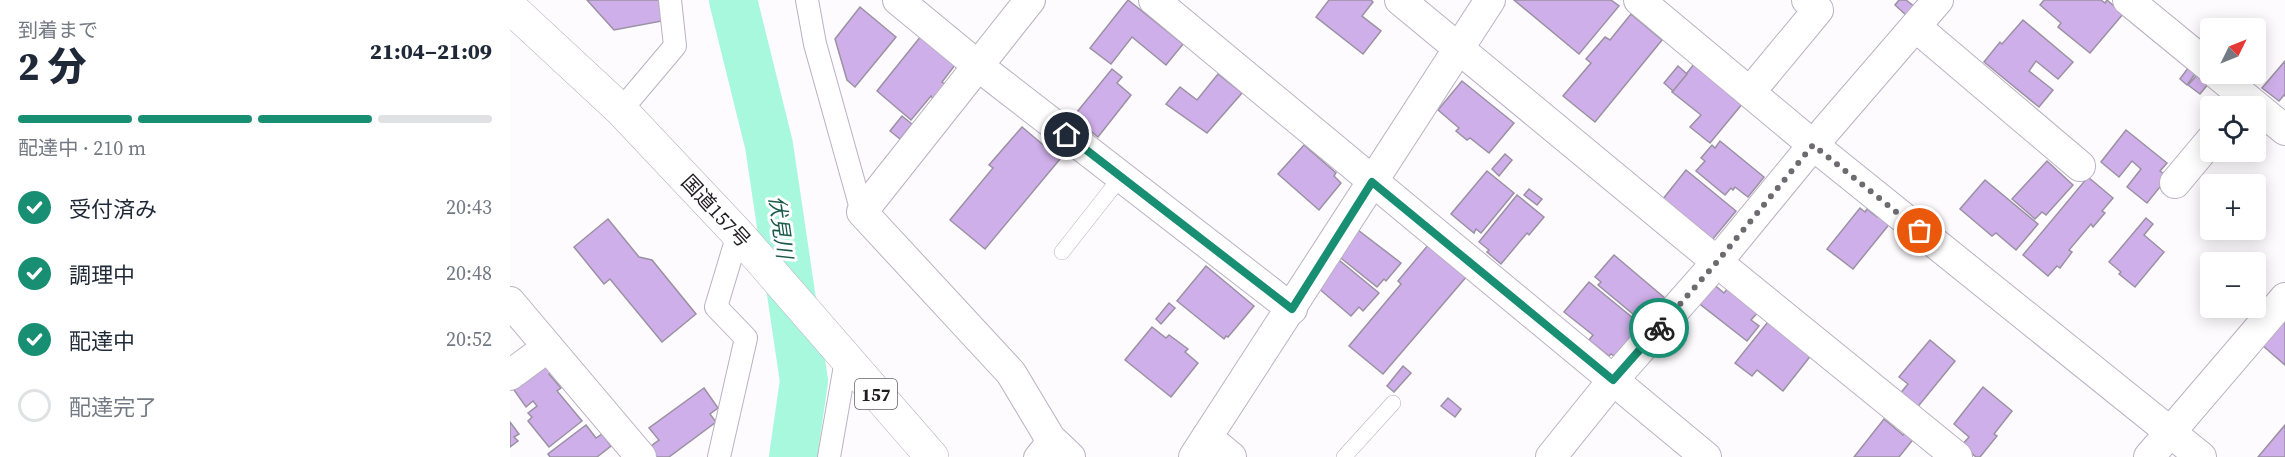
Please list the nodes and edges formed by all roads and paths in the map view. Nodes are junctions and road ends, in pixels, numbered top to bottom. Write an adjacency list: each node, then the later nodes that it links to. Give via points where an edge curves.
1 (670, 0): 20 (street, via 675,46)
2 (807, 0): 29 (street, via 815,44)
3 (898, 0): 16 (street)
4 (1030, 0): 16 (street)
5 (1154, 0): 27 (street)
6 (1400, 0): 14 (street)
7 (1490, 0): 14 (street)
8 (1639, 0): 18 (street)
9 (1807, 0): 18 (street, via 1818,10)
10 (1938, 0): 13 (street)
11 (2133, 1): 15 (street)
12 (510, 7): 20 (highway, 国道157号 / 157)
13 (1916, 27): 23 (street); 25 (street)
14 (1459, 47): 27 (street); 32 (street)
15 (2200, 59)
16 (977, 65): 26 (street); 29 (street)
17 (2226, 84): 19 (street)
18 (1750, 92): 23 (street)
19 (2237, 96)
20 (621, 110): 30 (highway, 国道157号 / 157)
21 (2266, 117): 22 (street)
22 (2285, 130)
23 (1813, 145): 32 (street); 41 (street)
24 (2200, 153): 28 (street)
25 (2080, 166)
26 (1121, 177): 31 (lane); 35 (street)
27 (1372, 182): 35 (street); 39 (street)
28 (2175, 183)
29 (862, 212): 43 (street, via 1011,373)
30 (738, 234): 37 (highway, 国道157号 / 157); 45 (street, via 716,307 746,338)
31 (1062, 252)
32 (1717, 262): 39 (street); 52 (street)
33 (2285, 298): 41 (street)
34 (510, 302): 36 (street)
35 (1292, 309): 42 (street)
36 (548, 347): 38 (street); 44 (street)
37 (846, 360): 46 (street); 47 (highway, 国道157号 / 157)
38 (510, 375)
39 (1613, 380): 50 (street); 51 (street)
40 (1393, 403): 49 (lane)
41 (2170, 433): 53 (street); 54 (street)
42 (1200, 447): 48 (street)
43 (1052, 451)
44 (641, 457)
45 (720, 457)
46 (829, 457)
47 (932, 457)
48 (1231, 457)
49 (1344, 457)
50 (1551, 457)
51 (1706, 457)
52 (1956, 457)
53 (2149, 457)
54 (2201, 457)

